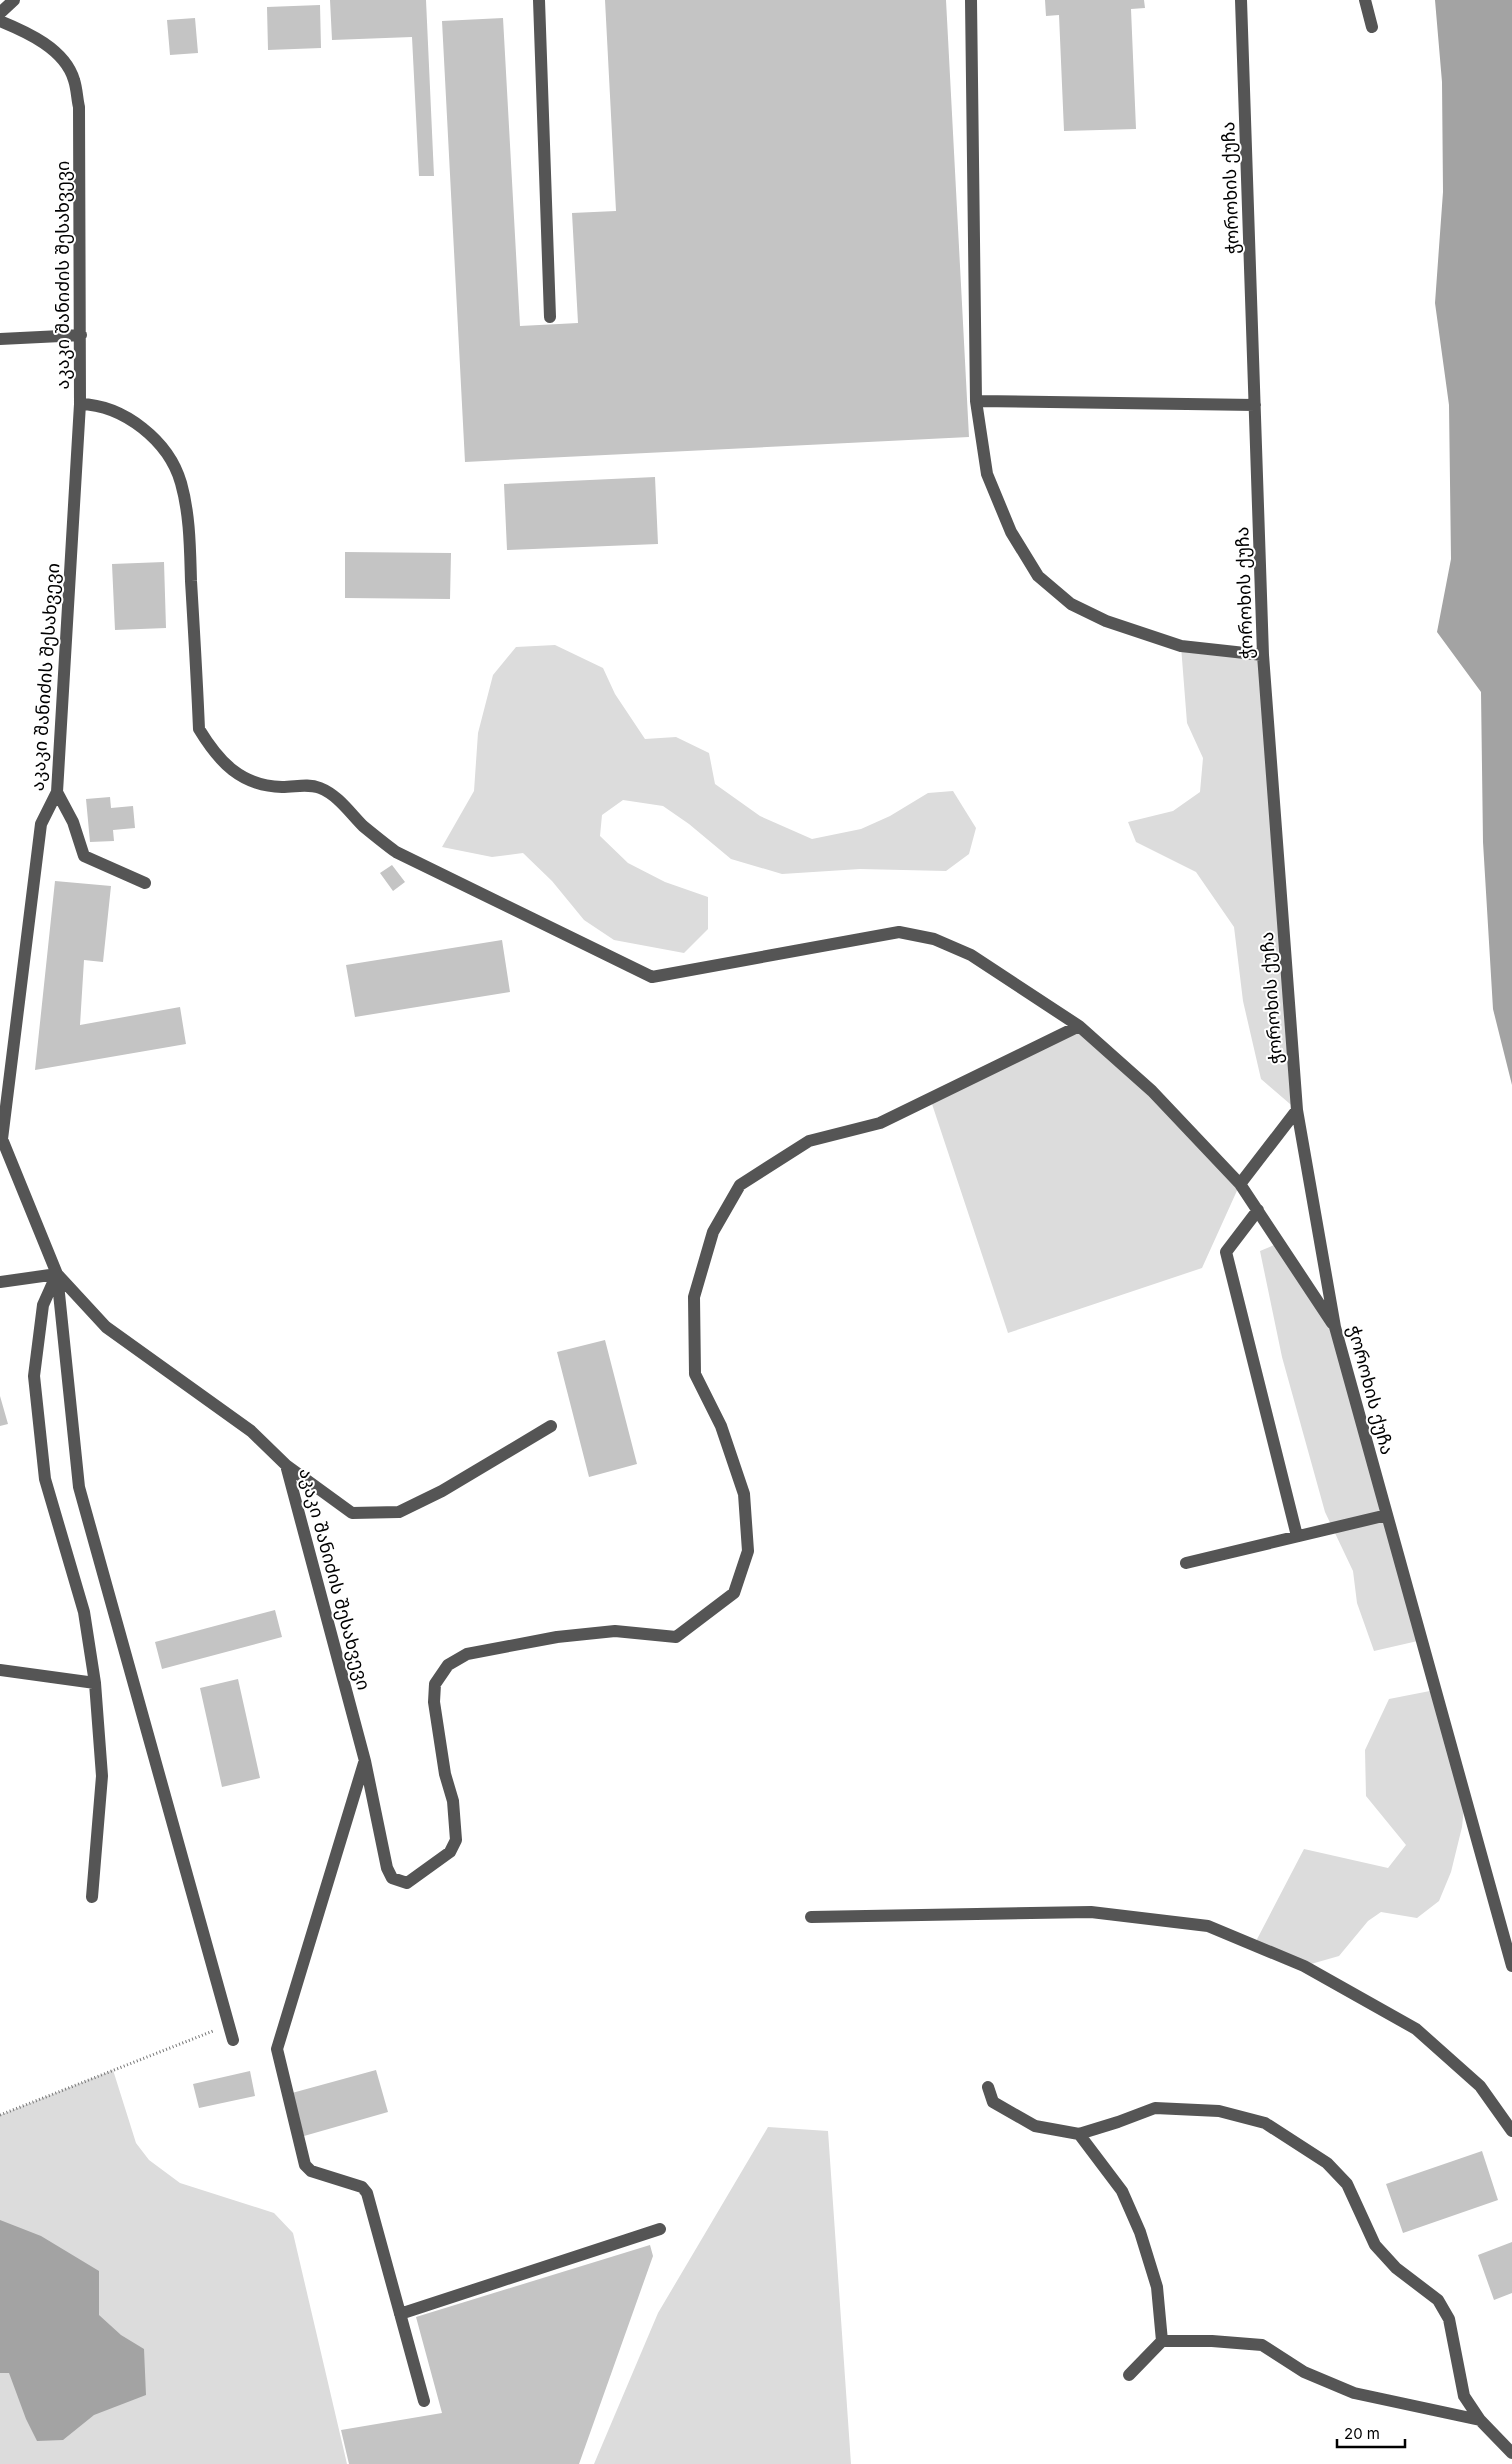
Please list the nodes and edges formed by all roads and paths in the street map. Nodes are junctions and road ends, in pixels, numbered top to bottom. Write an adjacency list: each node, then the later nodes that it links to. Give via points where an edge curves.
1 (14, 0): 6 (street)
2 (540, 0): 9 (street)
3 (971, 0): 12 (street)
4 (1241, 0): 14 (street, ჭოროხის ქუჩა)
5 (1364, 0): 8 (street)
6 (0, 13)
7 (0, 21): 10 (street, აკაკი შანიძის შესახვევი, via 32,34 60,57 74,79 79,108)
8 (1372, 27)
9 (550, 317)
10 (81, 335): 11 (street); 13 (street, აკაკი შანიძის შესახვევი)
11 (0, 339)
12 (976, 401): 14 (street); 15 (street, via 987,474 1011,532 1038,576 1071,604 1148,637 1182,646)
13 (80, 404): 16 (street, აკაკი შანიძის შესახვევი); 18 (street, via 93,404 124,414 144,429 165,452 181,482 190,552 199,729 210,749 230,770 256,783 282,787 307,785 322,789 396,852 652,977 898,932 934,940 971,955)
14 (1255, 405): 15 (street, ჭოროხის ქუჩა)
15 (1263, 655): 19 (street, ჭოროხის ქუჩა)
16 (57, 792): 17 (street, via 73,822 84,856); 20 (street, აკაკი შანიძის შესახვევი, via 41,824)
17 (145, 883)
18 (1079, 1026): 21 (street, via 1152,1091); 33 (street, აკაკი შანიძის შესახვევი, via 880,1123 809,1141 740,1185 713,1232 694,1297 695,1374 722,1426 744,1494 748,1551 734,1593 676,1637 616,1631 557,1637 467,1654 448,1665 435,1684 434,1702 445,1774 453,1801 456,1840 450,1852 407,1883 392,1878 387,1868)
19 (1297, 1110): 21 (street); 25 (street, ჭოროხის ქუჩა)
20 (1, 1139): 23 (street, აკაკი შანიძის შესახვევი)
21 (1240, 1184): 22 (street)
22 (1258, 1210): 25 (street); 29 (street, via 1226,1252)
23 (57, 1274): 24 (street); 27 (street, აკაკი შანიძის შესახვევი, via 106,1327 250,1432); 32 (street, via 43,1305 34,1376 45,1479 84,1612); 37 (street, via 79,1487)
24 (0, 1282)
25 (1335, 1327): 28 (street, ჭოროხის ქუჩა)
26 (551, 1426): 27 (street, via 442,1491 399,1512 352,1513)
27 (286, 1465): 33 (street, აკაკი შანიძის შესახვევი)
28 (1387, 1515): 29 (street); 36 (street, ჭოროხის ქუჩა)
29 (1297, 1536): 30 (street)
30 (1186, 1563)
31 (0, 1670): 32 (street)
32 (95, 1683): 34 (street, via 102,1776)
33 (365, 1761): 44 (street, via 277,2048 305,2166 362,2187 367,2193)
34 (92, 1897)
35 (811, 1917): 41 (street, via 1091,1912 1208,1926 1304,1966 1416,2029 1480,2086)
36 (1512, 1966)
37 (229, 2024): 38 (street); 40 (path)
38 (233, 2040)
39 (988, 2087): 42 (street, via 993,2102 1035,2126)
40 (0, 2115)
41 (1512, 2131)
42 (1079, 2134): 45 (street, via 1122,2191 1140,2232 1157,2288); 48 (street, via 1155,2108 1219,2111 1265,2123 1327,2163 1347,2184 1375,2245 1396,2268 1438,2300 1448,2319 1464,2396)
43 (660, 2229): 44 (street)
44 (400, 2314): 47 (street)
45 (1162, 2341): 46 (street); 48 (street, via 1262,2345 1304,2372 1354,2393)
46 (1128, 2375)
47 (424, 2401)
48 (1480, 2420): 49 (street)
49 (1512, 2453)

